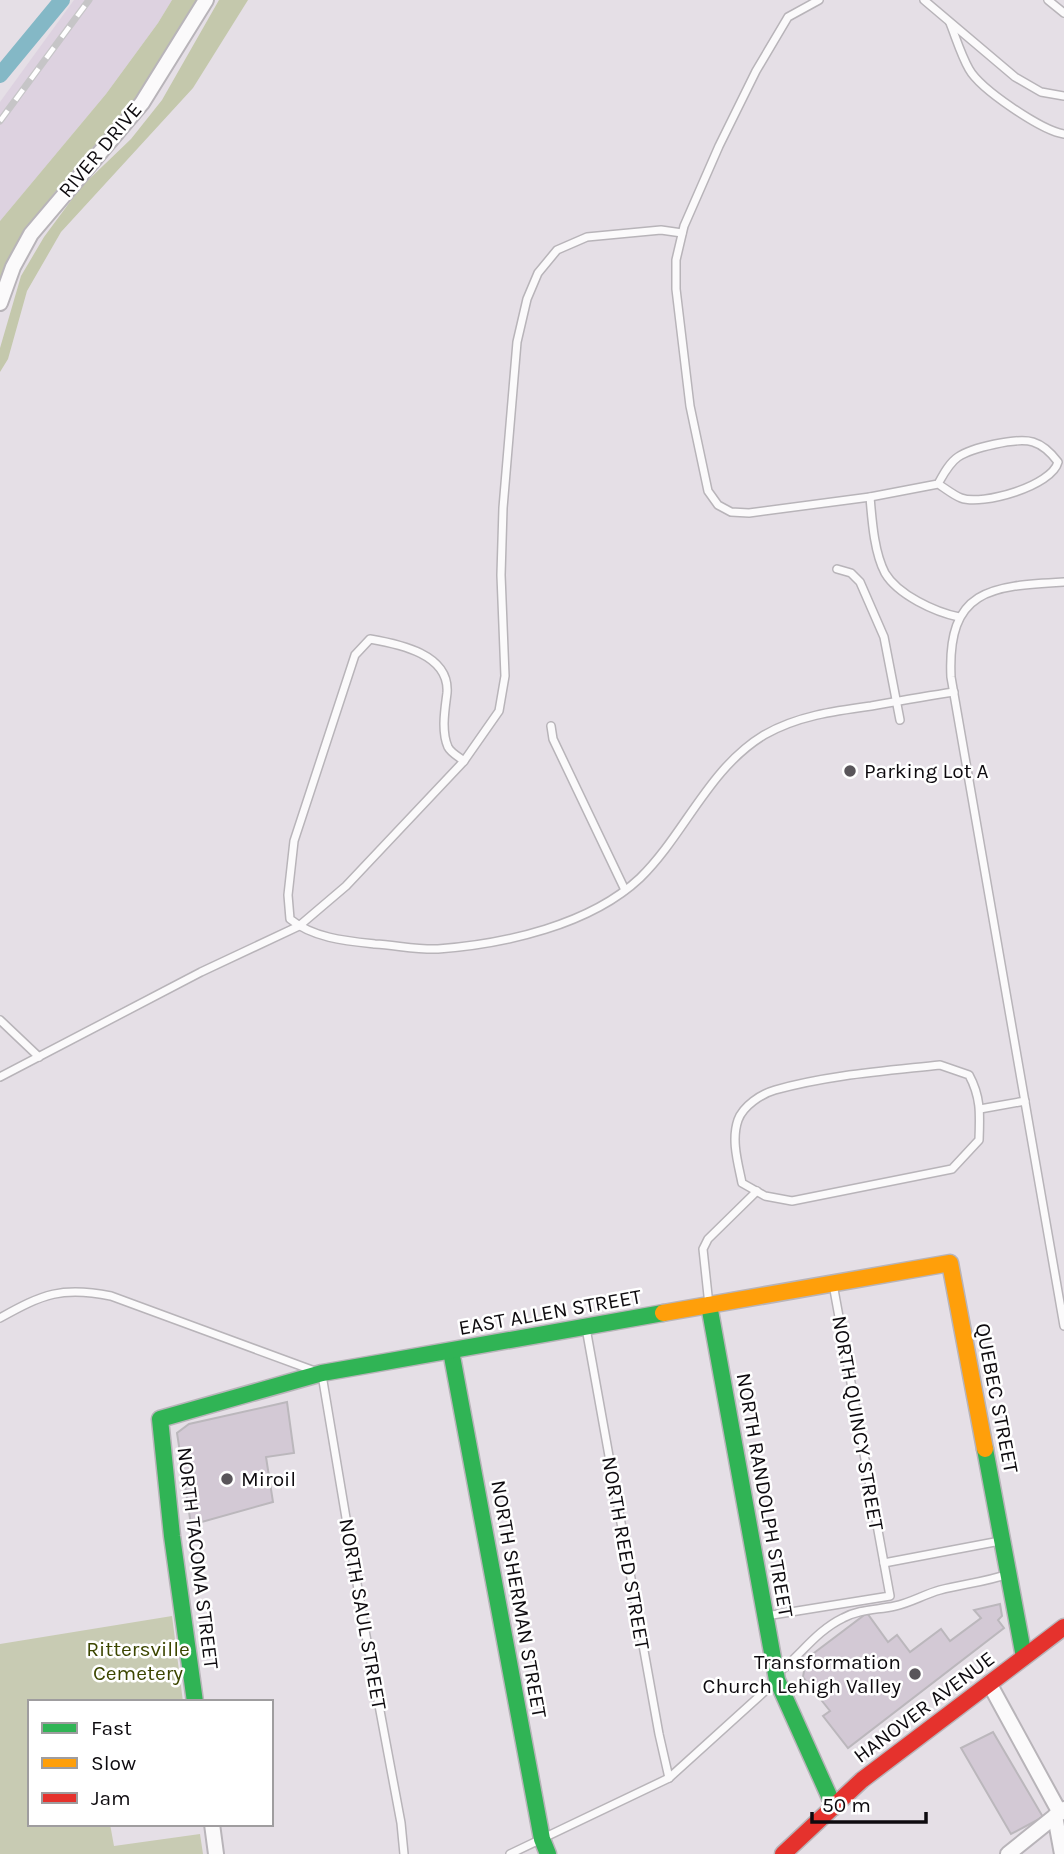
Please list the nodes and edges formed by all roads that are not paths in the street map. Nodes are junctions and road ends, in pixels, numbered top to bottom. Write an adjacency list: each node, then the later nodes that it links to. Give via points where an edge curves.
1 (206, 0): 10 (street, RIVER DRIVE, via 142,103 31,234)
2 (924, 0): 6 (lane)
3 (1048, 0): 5 (lane)
4 (816, 1): 9 (lane, via 788,17 756,71)
5 (1064, 13)
6 (949, 20): 7 (lane, via 1015,77 1041,92); 8 (lane, via 970,72 1013,110)
7 (1064, 96)
8 (1064, 134)
9 (682, 233): 13 (lane, via 676,289 690,406 708,491 718,505 731,512 749,513); 21 (lane, via 661,230 587,237 557,250 538,273 527,299 517,342 503,508 505,676 499,711)
10 (0, 303)
11 (1061, 462): 12 (lane, via 1047,479 992,497 963,499); 12 (lane, via 1030,441 1008,442 957,457)
12 (938, 484): 13 (lane)
13 (870, 497): 16 (lane, via 886,575 911,597)
14 (837, 569): 18 (lane, via 860,582 884,637)
15 (1064, 582): 16 (lane, via 1001,587 983,595)
16 (959, 617): 17 (lane, via 950,657)
17 (954, 692): 18 (lane); 27 (lane)
18 (897, 701): 19 (lane); 22 (lane, via 806,717 750,745 720,773 655,861)
19 (900, 720)
20 (551, 726): 22 (lane, via 553,739)
21 (464, 761): 23 (lane, via 356,877); 23 (lane, via 449,749 445,733 447,688 442,669 421,652 370,639 355,655 294,841 288,895 290,919)
22 (625, 890): 23 (lane, via 582,916 549,927 511,938 436,949 340,940)
23 (299, 926): 25 (lane)
24 (0, 1020): 25 (lane)
25 (39, 1057): 26 (lane)
26 (0, 1077)
27 (1025, 1101): 28 (lane); 34 (lane)
28 (980, 1110): 29 (lane, via 979,1140 952,1169 792,1201); 29 (lane, via 969,1074 940,1065 773,1090 753,1101 738,1118 734,1144 742,1183)
29 (757, 1191): 32 (lane, via 703,1249)
30 (950, 1263): 31 (street, EAST ALLEN STREET); 39 (street, QUEBEC STREET)
31 (833, 1284): 32 (street, EAST ALLEN STREET); 40 (lane, NORTH QUINCY STREET)
32 (709, 1306): 35 (street, EAST ALLEN STREET); 42 (street, NORTH RANDOLPH STREET)
33 (0, 1318): 37 (lane, via 45,1294 90,1292)
34 (1064, 1326)
35 (586, 1327): 36 (street, EAST ALLEN STREET); 48 (lane, NORTH REED STREET)
36 (452, 1351): 37 (street, EAST ALLEN STREET); 52 (street, NORTH SHERMAN STREET)
37 (322, 1373): 38 (street, EAST ALLEN STREET); 54 (lane, NORTH SAUL STREET)
38 (160, 1419): 47 (street, NORTH TACOMA STREET)
39 (1002, 1541): 40 (lane); 41 (street, QUEBEC STREET)
40 (884, 1563): 42 (lane, NORTH QUINCY STREET, via 890,1597)
41 (1009, 1574): 44 (street, QUEBEC STREET); 45 (lane, via 842,1618 819,1632)
42 (765, 1616): 45 (street, NORTH RANDOLPH STREET)
43 (1064, 1627): 44 (street, HANOVER AVENUE)
44 (1024, 1657): 46 (street, HANOVER AVENUE)
45 (777, 1677): 48 (lane); 49 (street, NORTH RANDOLPH STREET)
46 (989, 1683): 49 (street, HANOVER AVENUE, via 862,1780); 50 (street)
47 (195, 1700)
48 (669, 1778): 52 (lane)
49 (834, 1807): 56 (street, HANOVER AVENUE)
50 (1060, 1813): 57 (street); 58 (street)
51 (212, 1826): 53 (street)
52 (545, 1847): 55 (lane)
53 (216, 1854)
54 (404, 1854)
55 (510, 1854)
56 (783, 1854)
57 (1008, 1854)
58 (1062, 1854)

